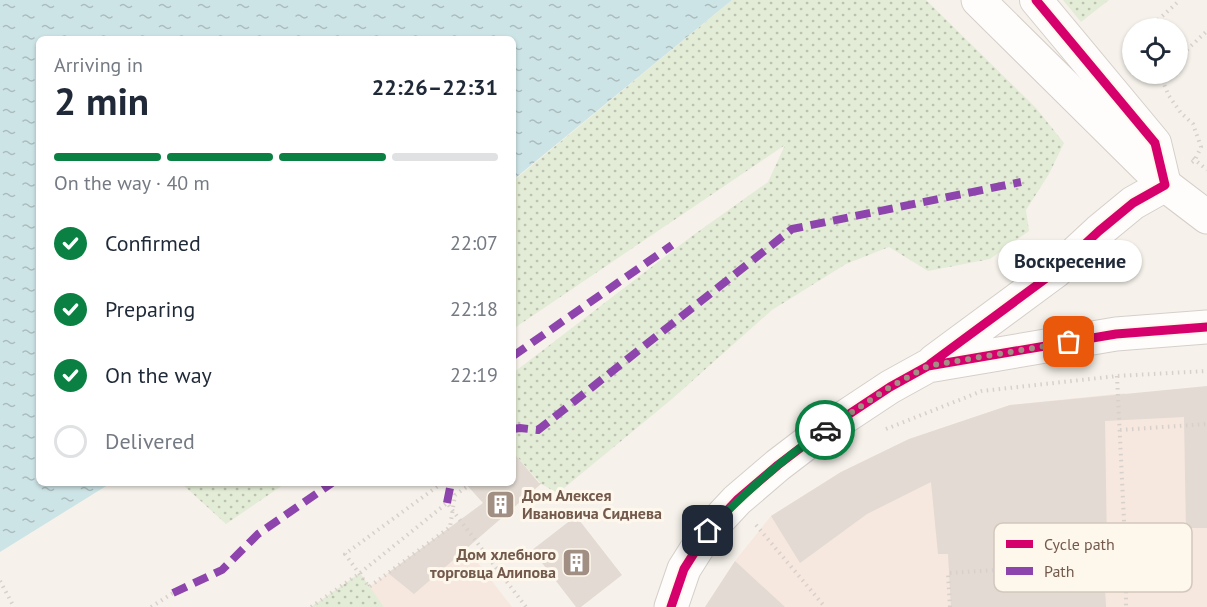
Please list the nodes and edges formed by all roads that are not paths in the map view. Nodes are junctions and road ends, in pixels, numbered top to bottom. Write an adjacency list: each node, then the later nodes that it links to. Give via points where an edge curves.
1 (978, 0): 3 (street)
2 (1036, 0): 3 (street, via 1155,143)
3 (1165, 185): 4 (street); 6 (street, via 1132,203 1056,271)
4 (1207, 218)
5 (1207, 327): 6 (street, via 1116,333)
6 (928, 366): 7 (street, via 816,436 737,500 708,531 684,569)
7 (671, 607)

